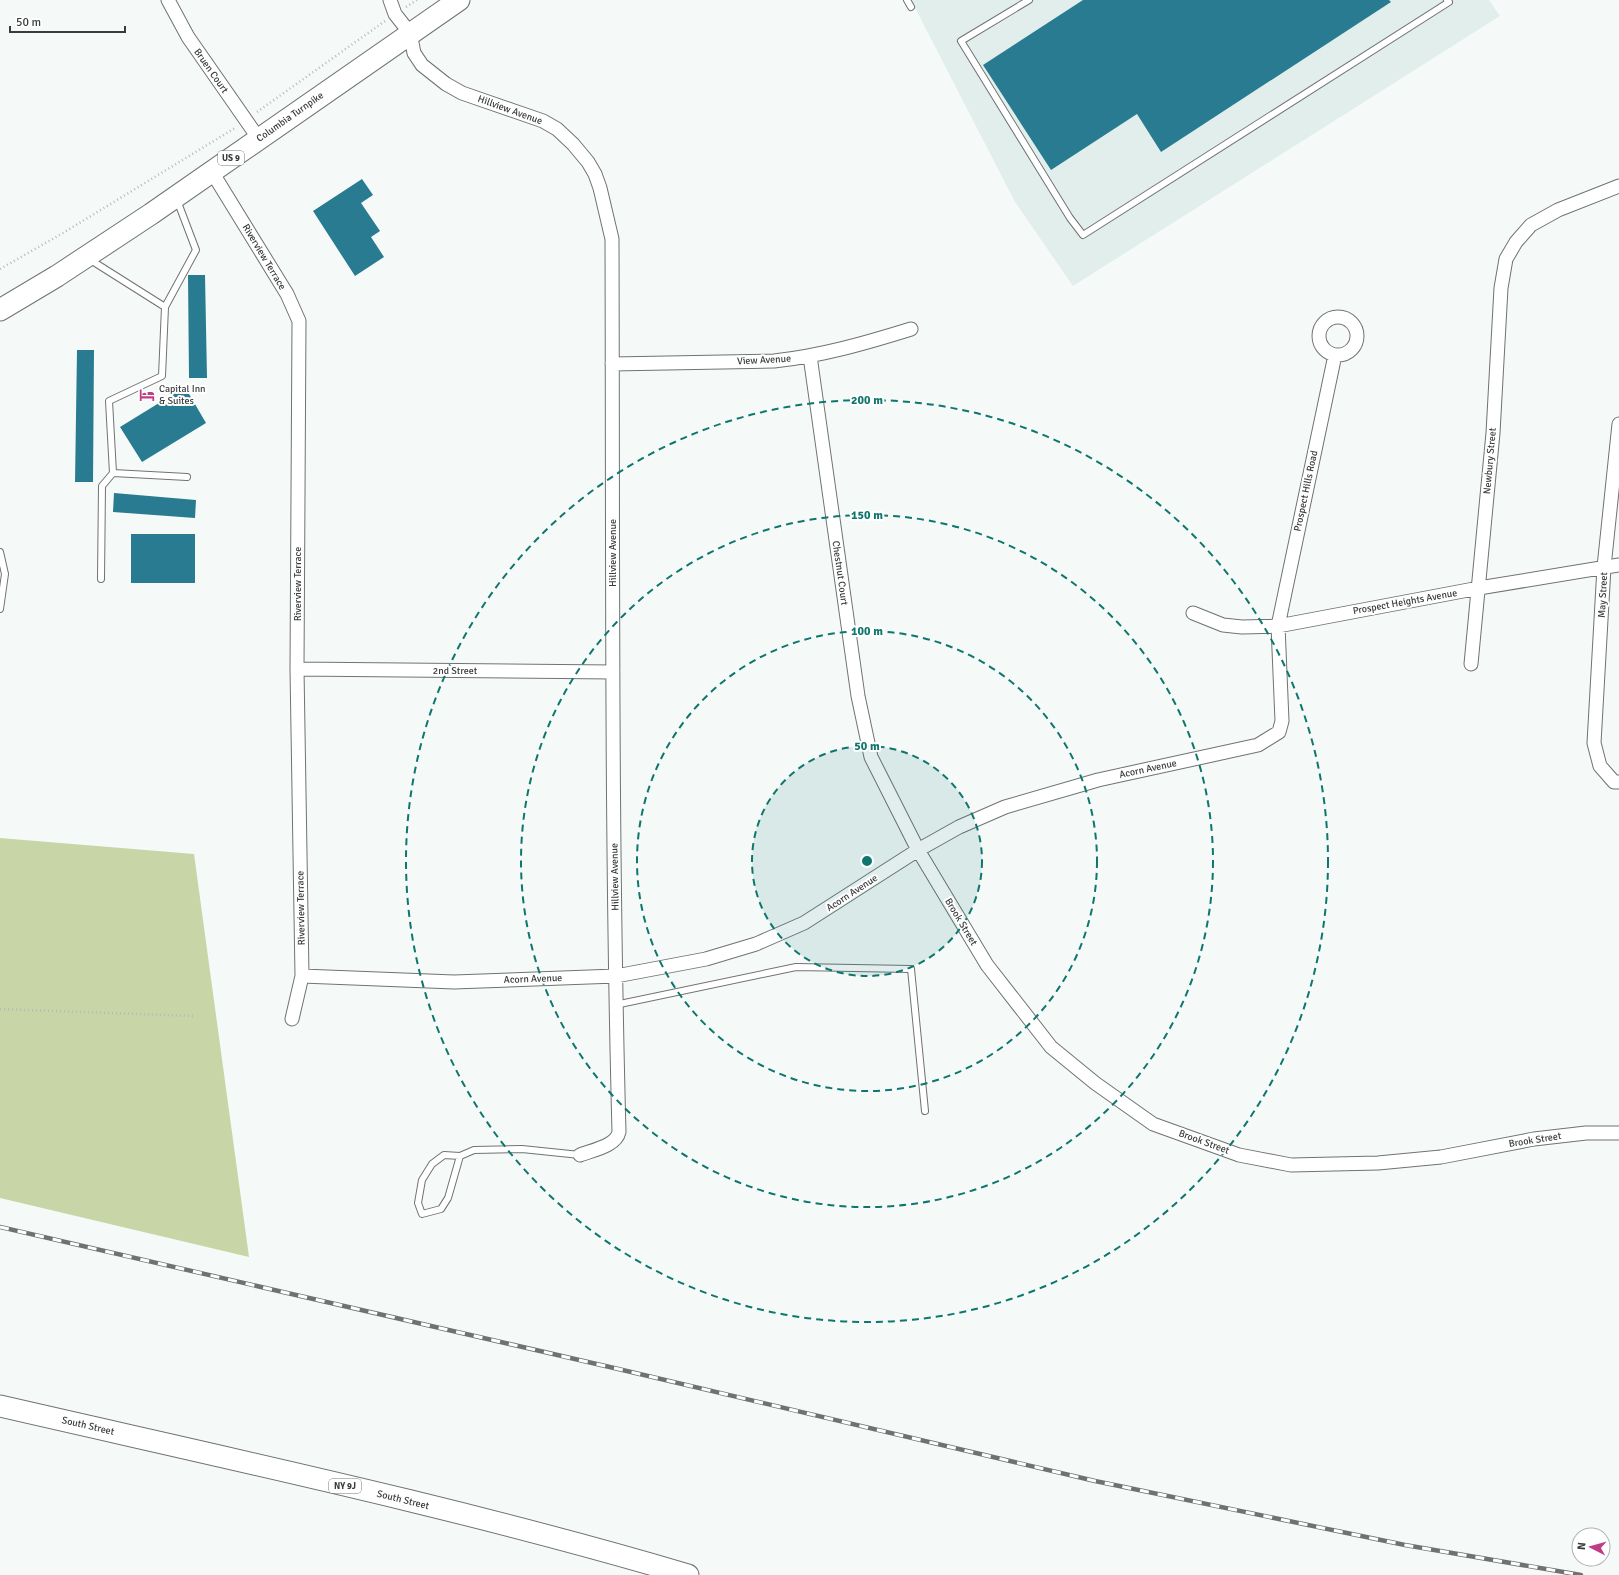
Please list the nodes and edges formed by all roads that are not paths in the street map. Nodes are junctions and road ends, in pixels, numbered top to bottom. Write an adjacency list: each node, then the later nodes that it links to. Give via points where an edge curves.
1 (168, 0): 9 (street, Bruen Court, via 188,37)
2 (390, 0): 8 (street, via 395,14)
3 (459, 0): 8 (main road, Columbia Turnpike / US 9)
4 (907, 0): 7 (lane)
5 (1029, 0): 6 (lane, via 961,41 1083,235 1449,2)
6 (1448, 0)
7 (911, 7)
8 (410, 33): 9 (main road, Columbia Turnpike / US 9); 19 (street, Hillview Avenue, via 414,53 422,65 446,84 462,93 526,114 557,129 588,162 600,188 612,239)
9 (259, 139): 10 (main road, Columbia Turnpike / US 9)
10 (212, 172): 12 (main road, Columbia Turnpike / US 9); 32 (street, Riverview Terrace, via 287,294 299,321)
11 (1619, 186): 27 (street, Newbury Street, via 1558,210 1531,226 1516,242 1506,259 1501,288 1493,432)
12 (175, 197): 13 (main road, Columbia Turnpike / US 9); 14 (lane, via 196,250)
13 (86, 257): 14 (lane); 15 (main road, Columbia Turnpike / US 9)
14 (165, 307): 21 (lane, via 162,376 109,401)
15 (0, 310)
16 (911, 329): 18 (street, View Avenue)
17 (1335, 355): 30 (street, Prospect Hills Road)
18 (810, 356): 19 (street, View Avenue, via 774,361); 35 (street, Chestnut Court, via 858,696 871,756)
19 (612, 364): 33 (street, Hillview Avenue)
20 (1619, 424): 25 (street, May Street)
21 (113, 473): 22 (lane); 26 (lane, via 102,486)
22 (187, 477)
23 (0, 552): 28 (lane, via 5,574)
24 (1619, 565): 25 (street, Prospect Heights Avenue)
25 (1604, 567): 27 (street, Prospect Heights Avenue); 34 (street, May Street, via 1594,743 1600,766 1614,782)
26 (101, 579)
27 (1479, 588): 30 (street, Prospect Heights Avenue); 31 (street, Newbury Street)
28 (0, 609)
29 (1193, 614): 30 (street, Prospect Heights Avenue, via 1223,625)
30 (1278, 626): 35 (street, Acorn Avenue, via 1282,721 1279,732 1258,744 1098,780 1005,806 959,827)
31 (1471, 664)
32 (297, 669): 33 (street, 2nd Street); 36 (street, Riverview Terrace)
33 (612, 672): 37 (street, Hillview Avenue)
34 (1619, 782)
35 (918, 850): 37 (street, Acorn Avenue, via 804,923 756,944 706,959); 41 (street, Brook Street, via 987,965 1051,1047 1153,1124 1239,1155 1291,1165 1378,1163 1441,1157 1534,1139)
36 (302, 976): 37 (street, Acorn Avenue, via 454,982); 39 (street, Riverview Terrace)
37 (616, 976): 38 (street, Hillview Avenue)
38 (615, 1005): 40 (lane, via 796,966 911,969); 42 (street, Hillview Avenue, via 618,1136 613,1142)
39 (292, 1019)
40 (924, 1111)
41 (1619, 1132)
42 (580, 1155): 43 (lane, via 522,1149 474,1150)
43 (460, 1156): 43 (lane, via 448,1198 441,1209 422,1214 418,1203 422,1180 432,1164 444,1155)
44 (0, 1406): 45 (main road, South Street / NY 9J, via 440,1509)
45 (688, 1575)

